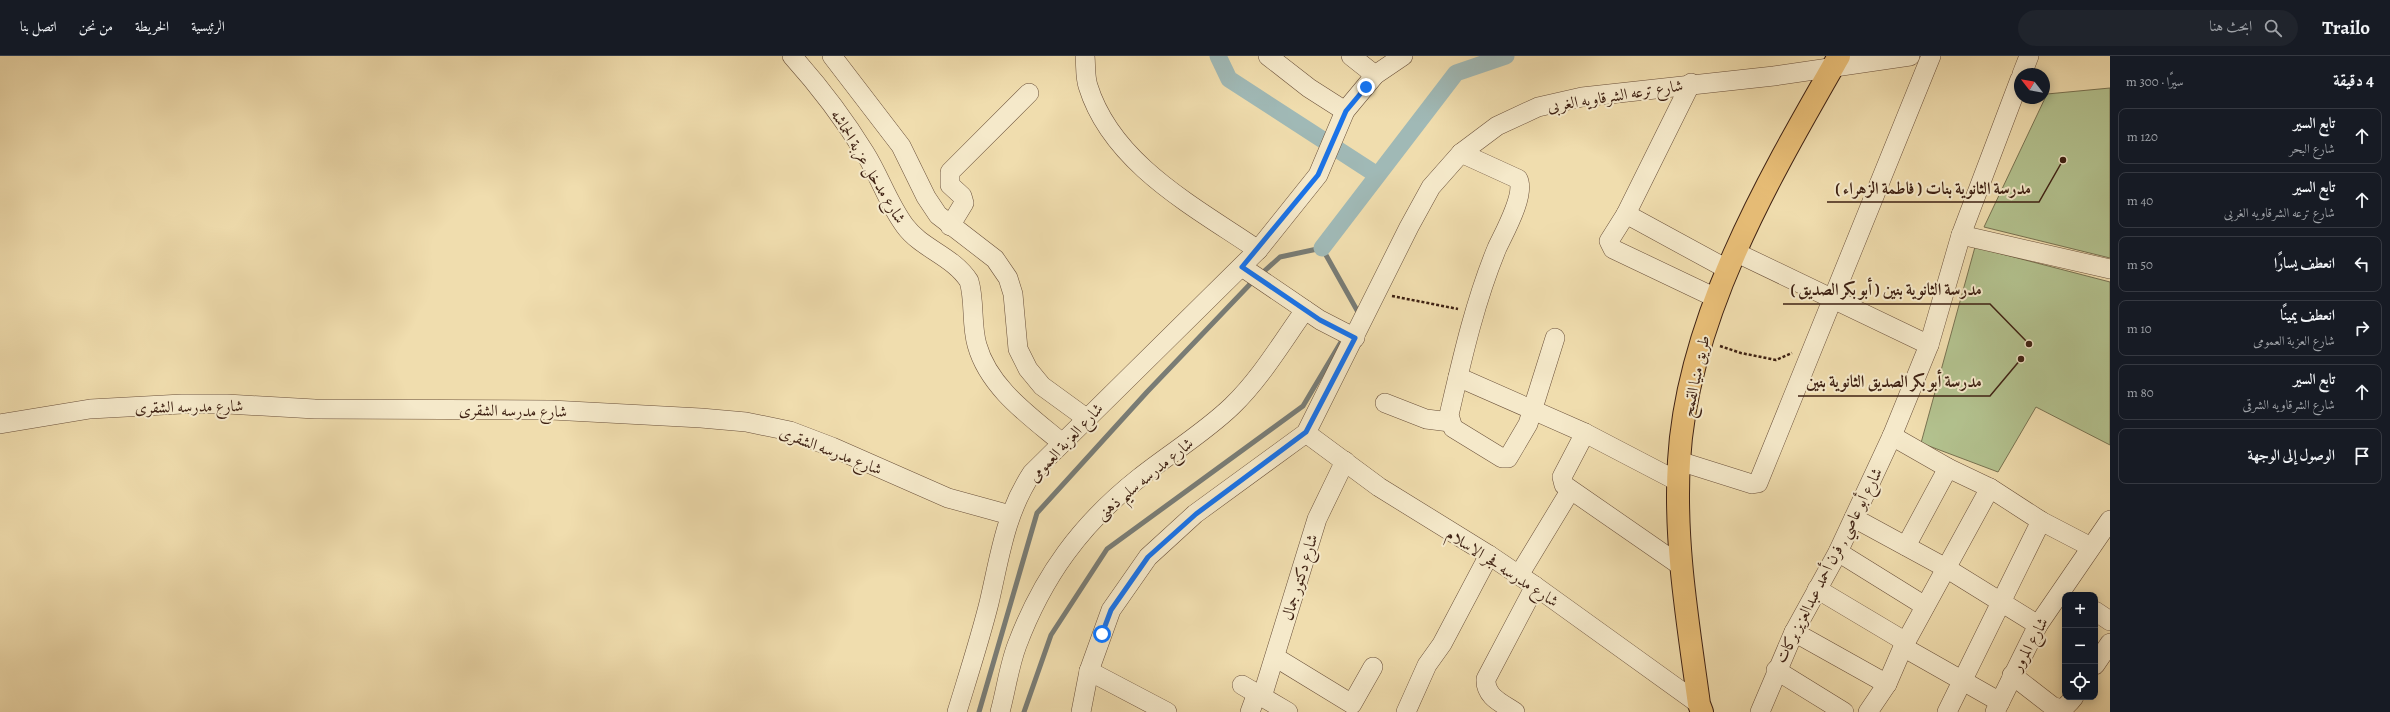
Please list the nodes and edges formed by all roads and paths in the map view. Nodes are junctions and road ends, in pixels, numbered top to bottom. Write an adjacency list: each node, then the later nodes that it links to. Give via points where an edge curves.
1 (792, 56): 44 (street, شارع مدخل عزبة الحماشه, via 820,88 865,153 906,227 926,245 954,264 969,281 977,345 992,377 1014,402)
2 (832, 56): 19 (street, شارع مدخل عزبة الحماشه, via 901,146 926,197 938,215)
3 (1085, 56): 21 (street, via 1088,86 1113,137 1152,178)
4 (1268, 56): 16 (street, via 1309,88)
5 (1351, 56): 12 (street)
6 (1403, 56): 12 (street, شارع العزبة العمومى)
7 (1910, 56): 10 (street, شارع ترعه الشرقاويه الغربى)
8 (1931, 56): 27 (street)
9 (2029, 56): 11 (street)
10 (1835, 62): 13 (street, شارع ترعه الشرقاويه الغربى, via 1774,76); 22 (main road, طريق منيا القمح, via 1795,132)
11 (2024, 68)
12 (1376, 75): 16 (street, شارع العزبة العمومى)
13 (1691, 83): 17 (street, شارع ترعه الشرقاويه الغربى, via 1582,97 1538,107 1497,126); 18 (street)
14 (1029, 93): 19 (street, via 950,172 950,185 962,196 964,203)
15 (2014, 96): 20 (street, شارع أبو عاصي , فرن أحمد عبدالعزيز بركات)
16 (1346, 111): 21 (street, شارع العزبة العمومى, via 1318,175)
17 (1461, 153): 25 (street, شارع ترعه الشرقاويه الغربى, via 1431,187); 29 (street, via 1518,179 1520,184 1514,210)
18 (1626, 214): 22 (street); 26 (street, via 1609,241 1610,246)
19 (950, 226): 38 (street, شارع مدخل عزبة الحماشه, via 969,237 995,259 1008,278 1013,294 1018,349 1028,369 1042,386)
20 (1961, 235): 24 (street); 34 (street, شارع أبو عاصي , فرن أحمد عبدالعزيز بركات)
21 (1258, 250): 23 (street, شارع العزبة العمومى)
22 (1731, 261): 26 (main road, طريق منيا القمح); 27 (street)
23 (1245, 268): 28 (street); 38 (street, شارع العزبة العمومى)
24 (2110, 269)
25 (1376, 293): 29 (path); 30 (street, شارع ترعه الشرقاويه الغربى)
26 (1716, 298): 32 (main road, طريق منيا القمح)
27 (1833, 299): 33 (street); 34 (street)
28 (1305, 310): 30 (street); 86 (street, شارع مدرسه سليم ذهنى, via 1249,388 1232,406 1098,513 1064,553 1037,598 1017,646)
29 (1474, 312): 35 (street)
30 (1355, 338): 41 (street, شارع ترعه الشرقاويه الغربى)
31 (1555, 338): 37 (street)
32 (1702, 340): 33 (path, via 1741,353 1776,360); 47 (main road, طريق منيا القمح, via 1687,407)
33 (1816, 341): 47 (street, via 1758,483)
34 (1929, 345): 43 (street, شارع أبو عاصي , فرن أحمد عبدالعزيز بركات)
35 (1458, 377): 37 (street); 39 (street, via 1449,415)
36 (1385, 403): 39 (street, via 1426,419)
37 (1532, 410): 39 (street, via 1515,450 1505,459 1457,433); 42 (street)
38 (1086, 418): 44 (street, شارع العزبة العمومى)
39 (1450, 422)
40 (0, 424): 50 (street, شارع مدرسه الشقرى, via 90,409 182,404 316,409 551,410 746,422 790,432 832,447 948,498)
41 (1306, 432): 45 (street, شارع مدرسه فجر الاسلام); 77 (street, via 1196,514 1148,557 1111,610)
42 (1585, 433): 47 (street); 49 (street, via 1562,477 1564,485)
43 (1892, 436): 46 (street); 51 (street, شارع أبو عاصي , فرن أحمد عبدالعزيز بركات)
44 (1062, 443): 50 (street, شارع العزبة العمومى, via 1032,473 1019,493)
45 (1345, 461): 57 (street, شارع مدرسه فجر الاسلام, via 1415,511); 73 (street, شارع دكتور جمال, via 1317,519)
46 (1948, 468): 48 (street); 54 (street)
47 (1679, 471): 58 (main road, طريق منيا القمح)
48 (1990, 488): 53 (street); 59 (street)
49 (1570, 491): 58 (street); 60 (street)
50 (1010, 515): 85 (street, شارع العزبة العمومى, via 988,605)
51 (1854, 518): 54 (street); 56 (street, شارع أبو عاصي , فرن أحمد عبدالعزيز بركات)
52 (2110, 520): 55 (street, شارع المرور)
53 (2041, 521): 55 (street); 65 (street)
54 (1906, 546): 59 (street)
55 (2091, 547): 63 (street, شارع المرور)
56 (1838, 552): 62 (street, شارع أبو عاصي , فرن أحمد عبدالعزيز بركات); 66 (street)
57 (1489, 554): 60 (street, شارع مدرسه فجر الاسلام); 91 (street, via 1445,638 1427,665)
58 (1681, 566): 84 (main road, طريق منيا القمح)
59 (1946, 568): 65 (street); 66 (street)
60 (1519, 575): 61 (street, شارع مدرسه فجر الاسلام)
61 (1535, 586): 84 (street, شارع مدرسه فجر الاسلام); 92 (street, via 1486,679 1485,687 1488,694)
62 (1817, 589): 70 (street, شارع أبو عاصي , فرن أحمد عبدالعزيز بركات); 72 (street)
63 (2068, 592)
64 (2062, 599): 69 (street, شارع المرور)
65 (2001, 602): 69 (street); 79 (street)
66 (1925, 606): 72 (street)
67 (2098, 612): 68 (street)
68 (2110, 621)
69 (2038, 625): 78 (street, شارع المرور)
70 (1794, 632): 76 (street, شارع أبو عاصي , فرن أحمد عبدالعزيز بركات); 80 (street)
71 (2110, 643): 74 (street)
72 (1905, 644): 79 (street); 80 (street)
73 (1275, 657): 75 (street, via 1352,704); 81 (street, شارع دكتور جمال)
74 (2096, 664)
75 (1373, 667)
76 (1776, 670): 93 (street, شارع أبو عاصي , فرن أحمد عبدالعزيز بركات); 94 (street)
77 (1089, 671): 87 (street); 88 (street)
78 (2012, 675): 82 (street, via 2059,709 2066,708); 83 (street, شارع المرور)
79 (1962, 681): 83 (street); 96 (street)
80 (1887, 684): 95 (street)
81 (1254, 692): 89 (street, شارع دكتور جمال); 90 (street)
82 (2072, 700)
83 (1997, 707)
84 (1700, 708)
85 (957, 712)
86 (1000, 712)
87 (1081, 712)
88 (1167, 712)
89 (1250, 712)
90 (1288, 712)
91 (1406, 712)
92 (1515, 712)
93 (1760, 712)
94 (1844, 712)
95 (1868, 712)
96 (1947, 712)

